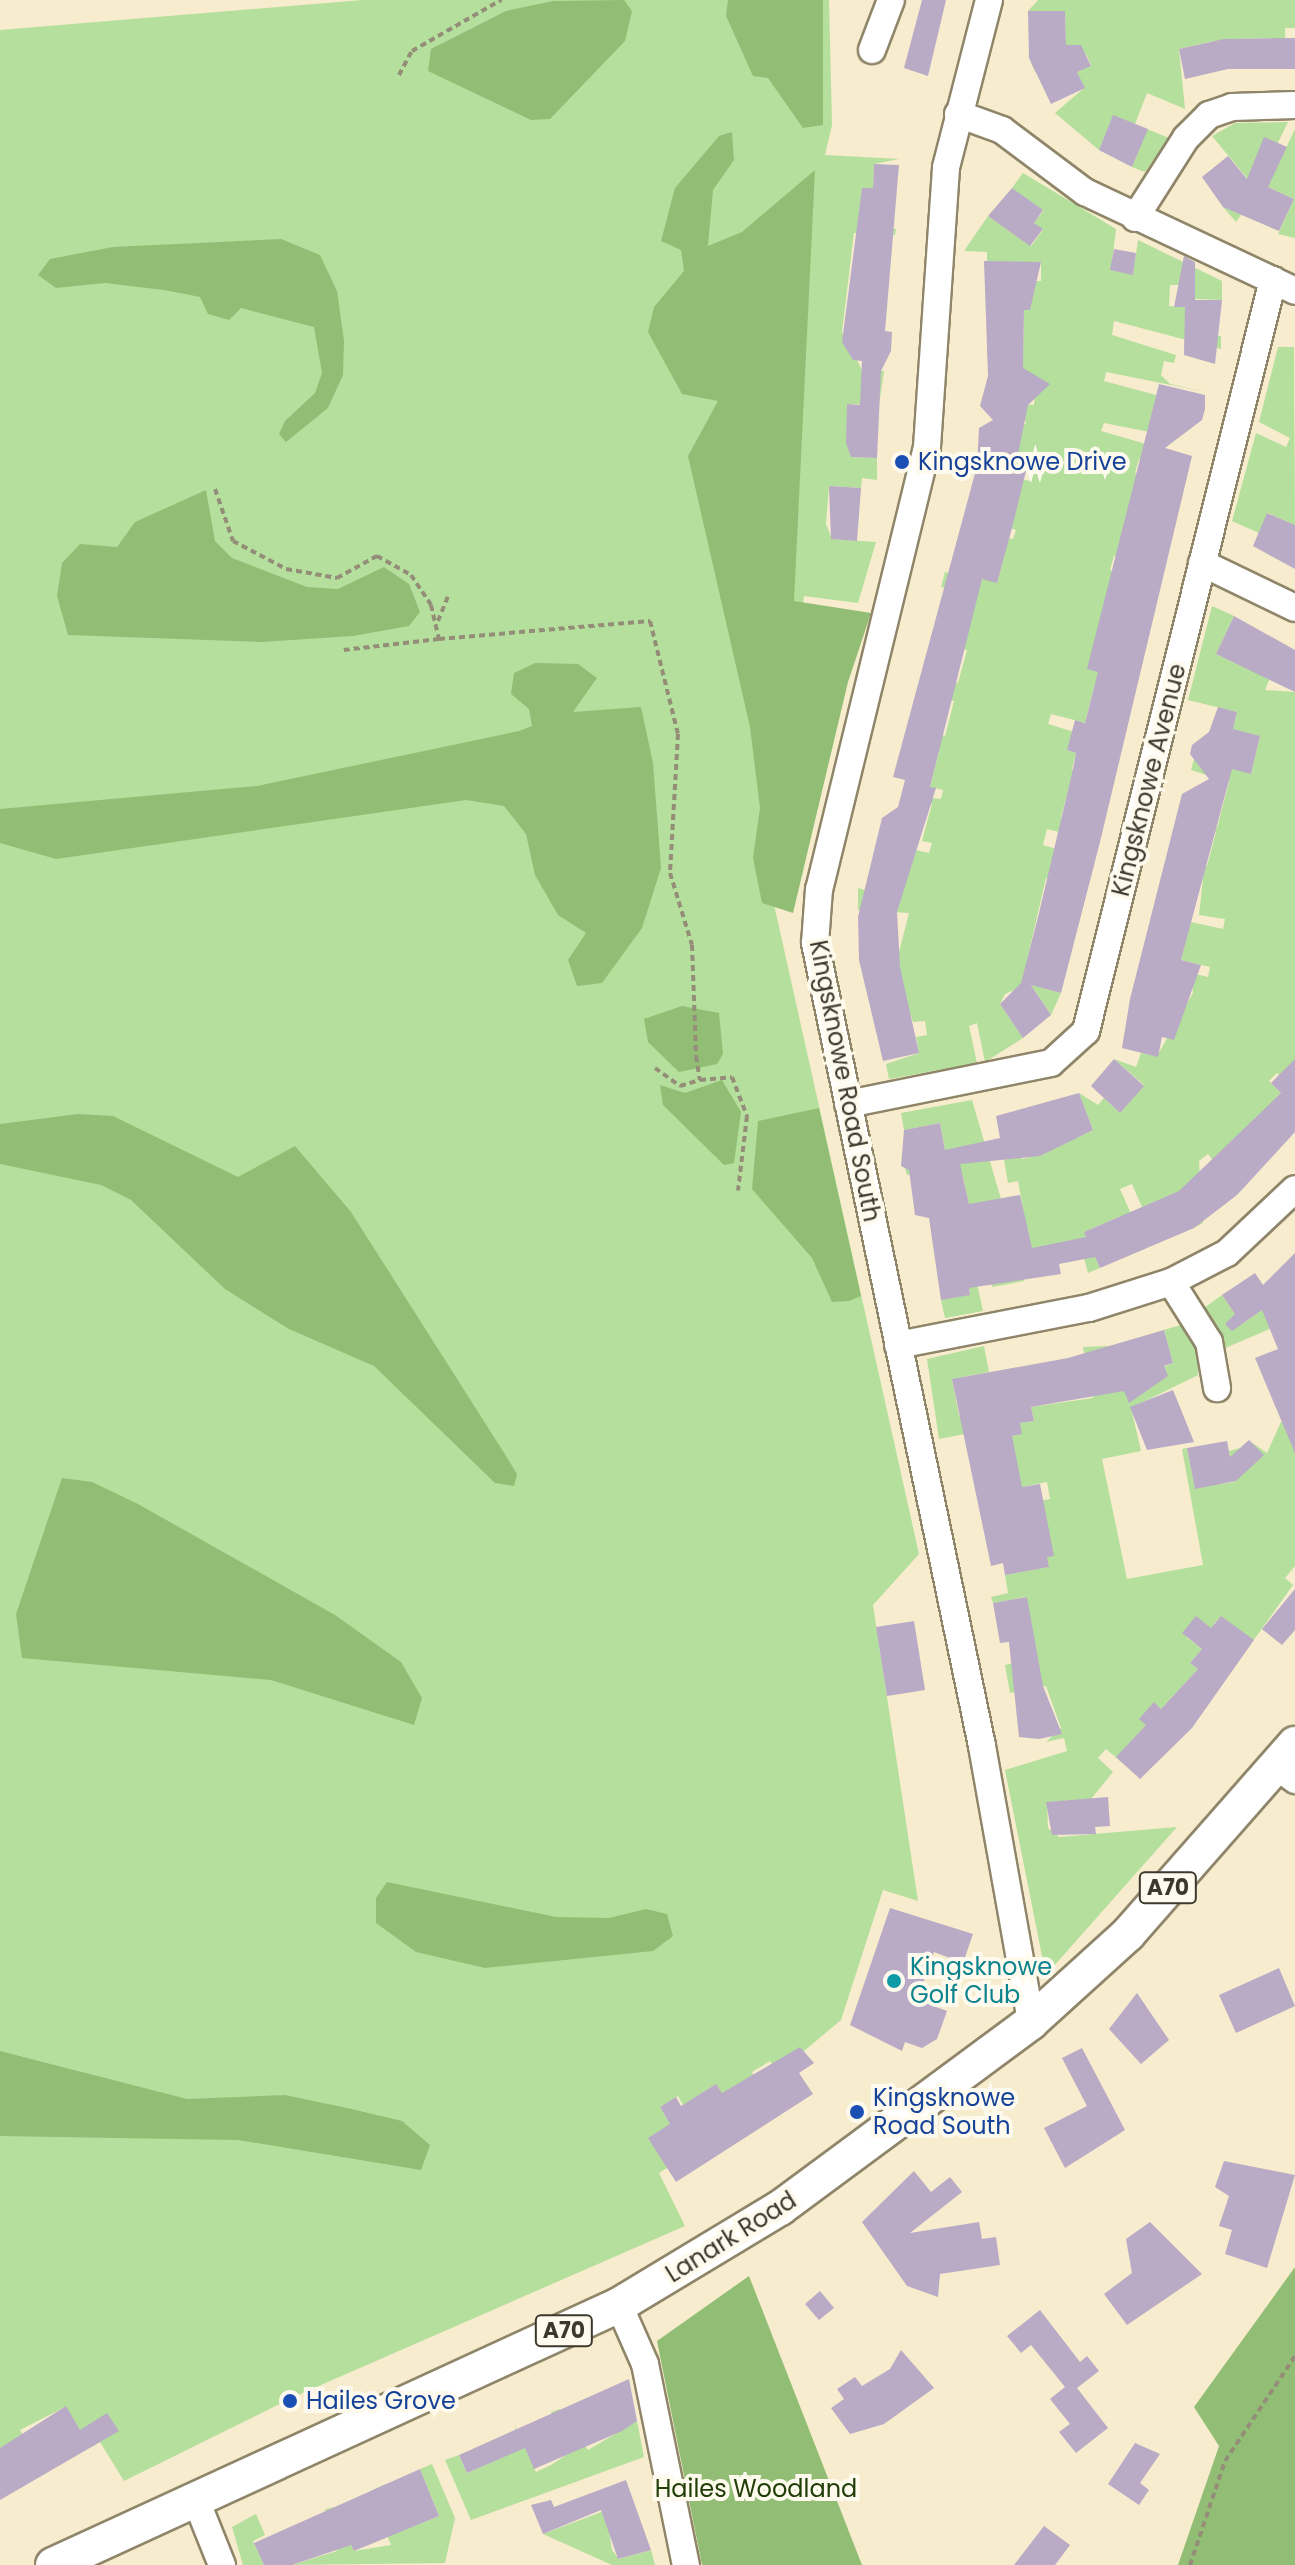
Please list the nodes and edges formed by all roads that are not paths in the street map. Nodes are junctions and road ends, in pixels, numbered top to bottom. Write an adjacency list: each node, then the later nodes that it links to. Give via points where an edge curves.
1 (891, 0): 3 (street)
2 (989, 0): 5 (street, Kingsknowe Road South)
3 (872, 50)
4 (1295, 105): 6 (street, via 1232,107 1209,115)
5 (958, 114): 6 (street, via 1002,130 1064,179); 10 (street, Kingsknowe Road South, via 942,202 927,447 817,904 817,961)
6 (1135, 218): 7 (street)
7 (1284, 285): 8 (street, Kingsknowe Avenue)
8 (1202, 563): 9 (street); 10 (street, Kingsknowe Avenue, via 1078,1044 1051,1063)
9 (1295, 608)
10 (848, 1104): 13 (street, Kingsknowe Road South)
11 (1295, 1189): 12 (street, via 1227,1253)
12 (1171, 1282): 13 (street, via 1089,1308); 14 (street, via 1209,1342)
13 (898, 1345): 16 (street, Kingsknowe Road South)
14 (1217, 1388)
15 (1289, 1763): 16 (main road, Lanark Road / A70, via 1128,1934)
16 (1031, 2022): 17 (main road, Lanark Road / A70, via 780,2208)
17 (619, 2305): 18 (main road, Lanark Road / A70); 21 (street, via 645,2364)
18 (196, 2500): 19 (main road, Lanark Road / A70); 20 (street)
19 (53, 2565)
20 (222, 2565)
21 (686, 2565)

